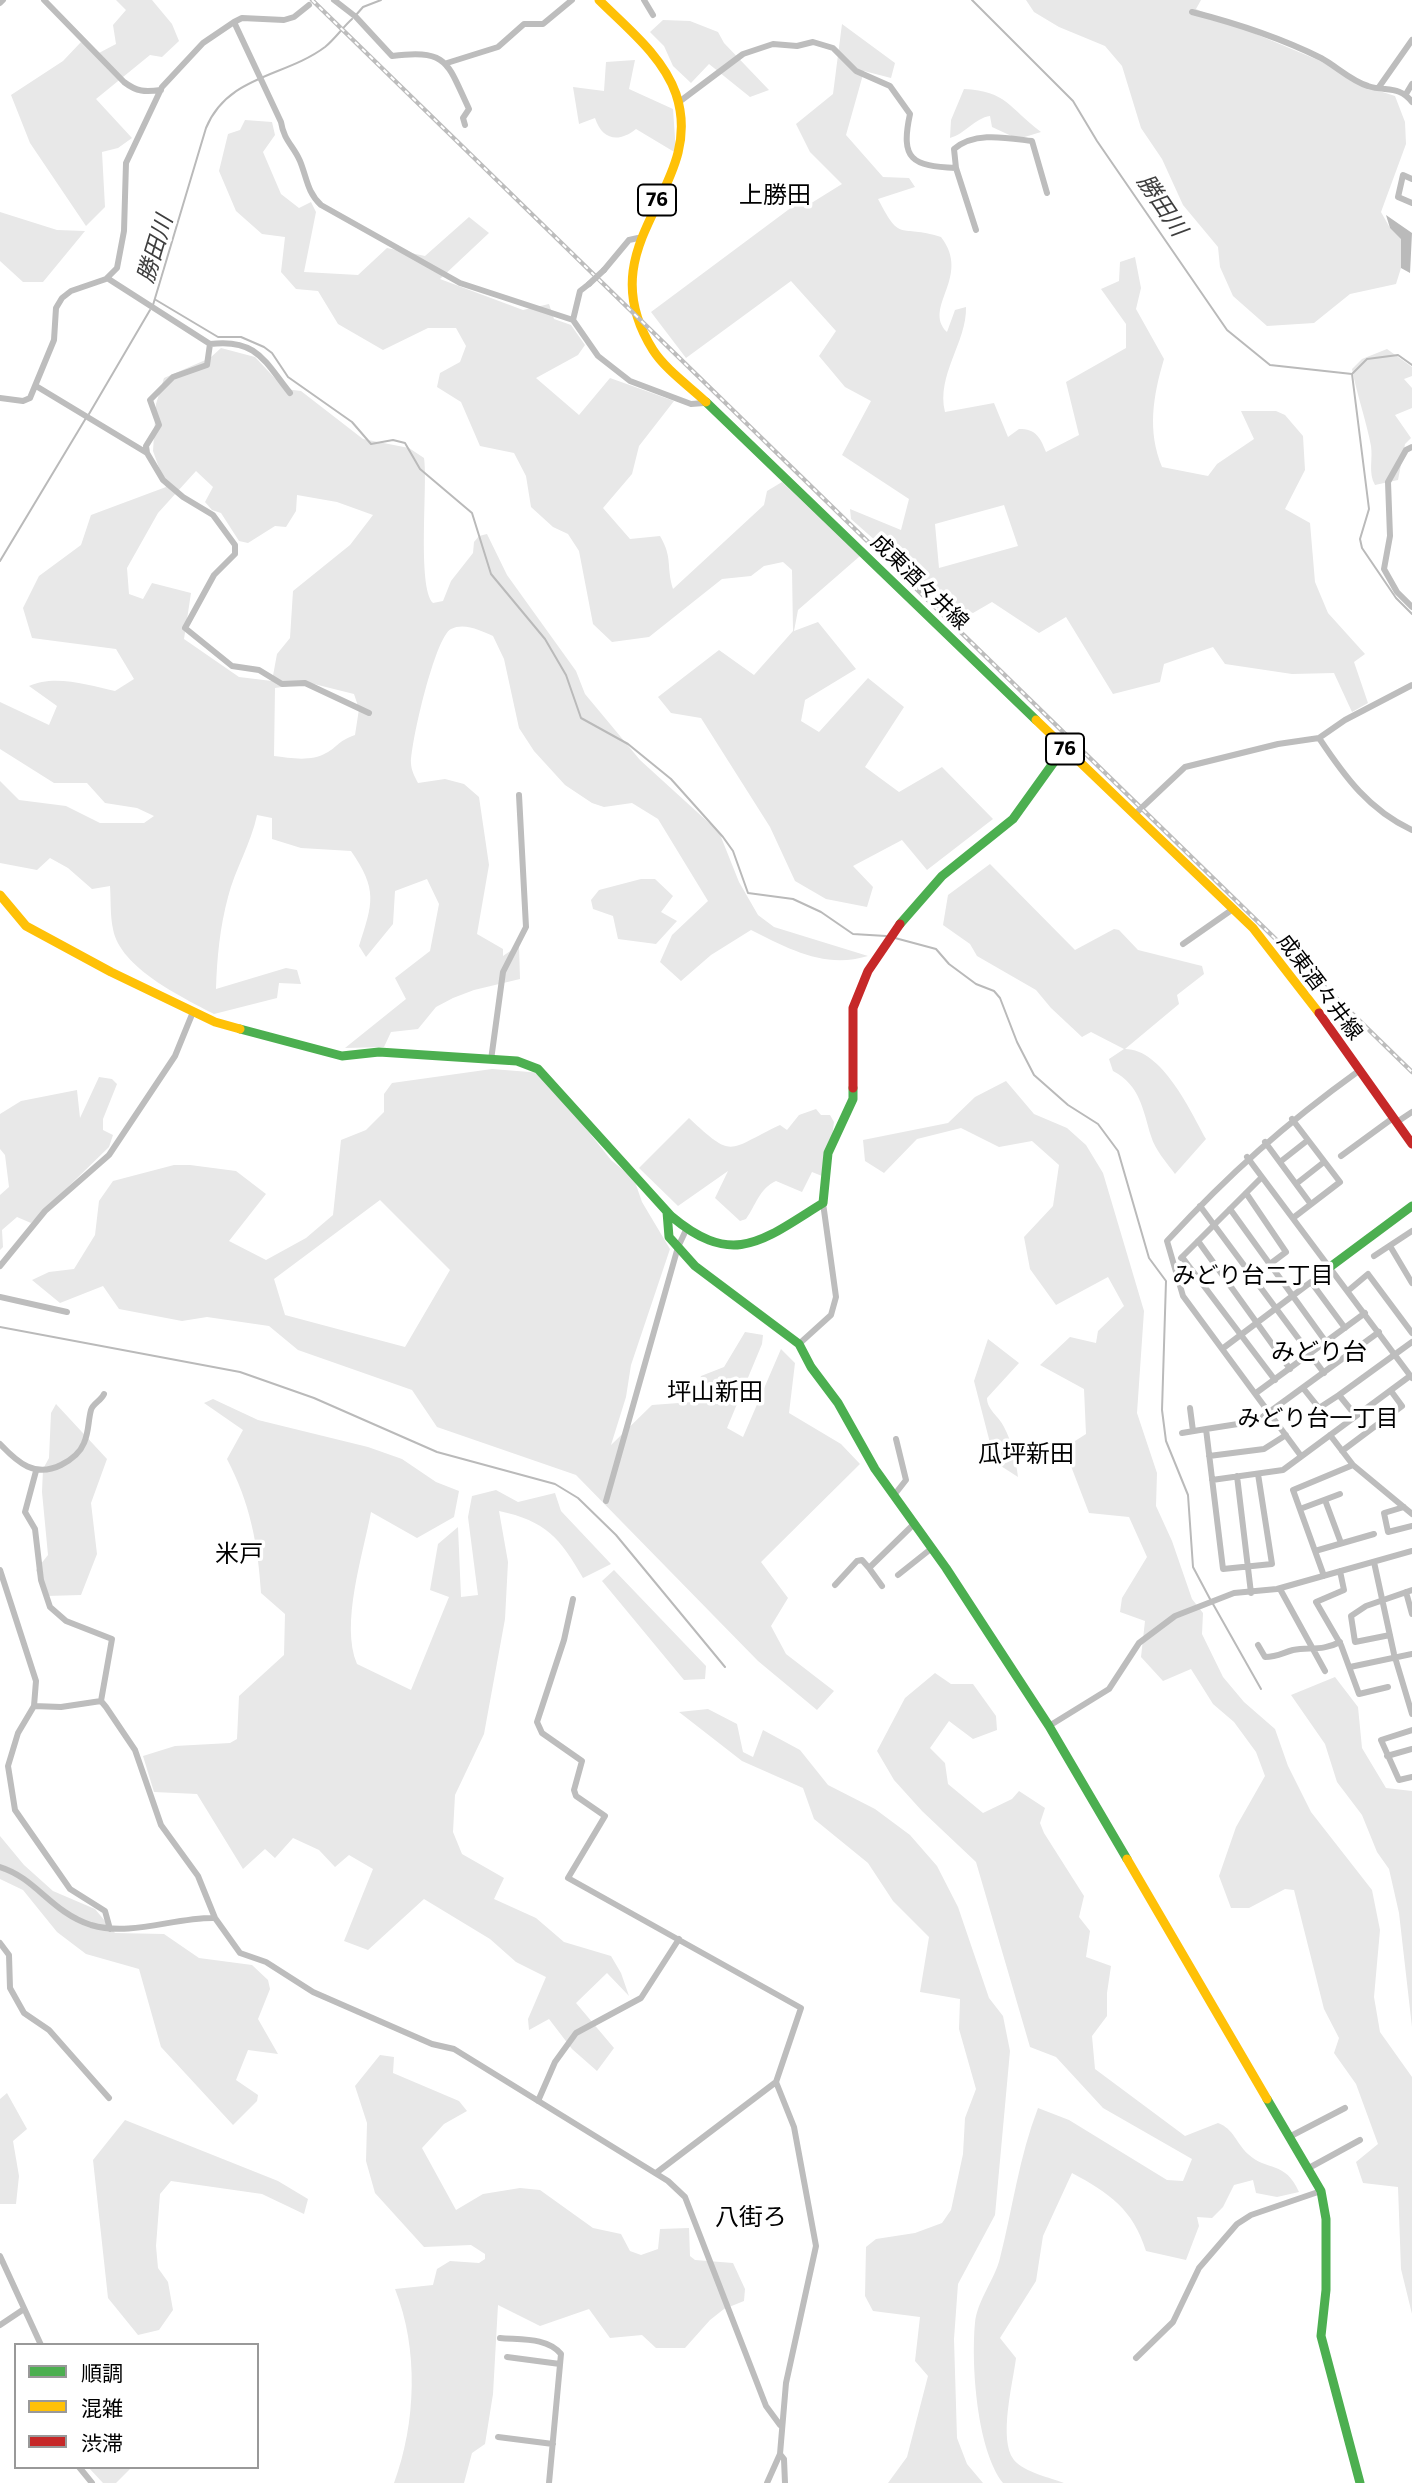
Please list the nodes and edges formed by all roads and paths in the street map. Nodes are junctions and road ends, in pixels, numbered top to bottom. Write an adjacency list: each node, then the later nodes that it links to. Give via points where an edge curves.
1 (44, 0): 14 (street, via 134,90)
2 (334, 0): 11 (street, via 392,56 416,53 438,56)
3 (572, 0): 11 (street, via 543,24 524,24 498,47)
4 (599, 0): 16 (street, 成東酒々井線 / 76, via 657,63)
5 (644, 0): 8 (street)
6 (309, 5): 9 (street, via 284,20 242,18)
7 (1192, 12): 13 (street, via 1320,58 1368,86)
8 (653, 15)
9 (234, 22): 14 (street, via 203,43); 26 (street, via 281,122 284,138 321,205 460,283)
10 (1412, 40): 13 (street)
11 (447, 63): 18 (street, via 469,109)
12 (1412, 84): 15 (street)
13 (1379, 87): 15 (street)
14 (161, 90): 25 (street, via 126,163 124,231 117,268)
15 (1406, 94): 17 (street)
16 (679, 102): 19 (street, via 743,54 773,44 813,42 833,48 856,71 890,86 911,114 904,141 907,150 927,166); 24 (street, 成東酒々井線 / 76, via 680,149)
17 (1412, 102)
18 (464, 125)
19 (956, 168): 21 (street, via 954,149 963,142 994,136 1032,141); 23 (street)
20 (1412, 179): 22 (street, via 1403,175 1398,197)
21 (1047, 193)
22 (1412, 203)
23 (976, 230)
24 (638, 238): 26 (street, bridge, via 629,240 580,291); 31 (street, 成東酒々井線 / 76, via 630,277 641,330 654,352)
25 (107, 278): 27 (street); 28 (street, via 62,298 54,340)
26 (573, 320): 31 (street, via 598,356 630,381 691,404)
27 (210, 344): 29 (street, via 229,342 267,359); 33 (street, via 207,365 173,377 150,400 159,425 146,446)
28 (36, 386): 30 (street, via 23,401); 33 (street)
29 (290, 393)
30 (0, 398)
31 (704, 403): 38 (street, 成東酒々井線 / 76)
32 (1412, 447): 34 (street, via 1388,482 1390,536 1384,569)
33 (147, 453): 36 (street, via 163,480 213,515 236,550 214,575 185,628 232,666 260,670 282,684 305,683)
34 (1412, 607)
35 (1412, 685): 37 (street)
36 (369, 713)
37 (1319, 738): 40 (street, via 1185,767); 41 (street, via 1368,803)
38 (1064, 748): 40 (street, 成東酒々井線 / 76); 61 (street, via 1013,819 942,876 909,911 859,989 853,1008 853,1099 828,1153)
39 (519, 795): 46 (street, via 526,927 503,972)
40 (1134, 814): 43 (street, 成東酒々井線 / 76)
41 (1412, 830)
42 (0, 895): 45 (street, via 26,926)
43 (1233, 909): 44 (street); 47 (street, 成東酒々井線 / 76, via 1287,968)
44 (1183, 944)
45 (193, 1012): 46 (street, via 342,1056 379,1052); 78 (street, via 175,1056 109,1155 45,1211)
46 (491, 1060): 66 (street, via 525,1063 542,1072)
47 (1360, 1070): 49 (street); 50 (street, 成東酒々井線 / 76)
48 (1412, 1112): 50 (street)
49 (1292, 1119): 51 (street); 52 (street)
50 (1395, 1120): 53 (street, 成東酒々井線 / 76); 54 (street)
51 (1307, 1140): 56 (street); 57 (street)
52 (1265, 1142): 55 (street); 56 (street)
53 (1412, 1144)
54 (1340, 1156)
55 (1247, 1157): 58 (street); 63 (street)
56 (1280, 1162): 59 (street)
57 (1324, 1162): 59 (street); 62 (street, via 1340,1182)
58 (1262, 1177): 60 (street); 67 (street)
59 (1296, 1184): 62 (street)
60 (1246, 1193): 65 (street); 76 (street, via 1286,1252)
61 (822, 1203): 69 (street, via 768,1238 746,1246 720,1245); 94 (street, via 836,1297 831,1315)
62 (1310, 1203): 67 (street)
63 (1200, 1206): 68 (street); 77 (street, via 1167,1241)
64 (1412, 1206): 79 (street)
65 (1230, 1209): 68 (street); 76 (street)
66 (667, 1212): 69 (street); 73 (street, via 669,1237)
67 (1293, 1218): 79 (street)
68 (1214, 1225): 71 (street); 84 (street)
69 (686, 1230): 73 (street)
70 (1412, 1231): 72 (street)
71 (1198, 1241): 75 (street); 87 (street)
72 (1390, 1246): 74 (street); 80 (street)
73 (678, 1247): 94 (street, via 716,1284); 128 (street)
74 (1374, 1256)
75 (1182, 1257): 77 (street); 91 (street)
76 (1270, 1264): 82 (street)
77 (1174, 1265): 95 (street, via 1183,1296)
78 (0, 1266)
79 (1331, 1267): 81 (street)
80 (1412, 1283)
81 (1349, 1290): 86 (street); 90 (street, via 1368,1275)
82 (1294, 1295): 84 (street); 88 (street, via 1311,1282); 92 (street)
83 (0, 1297): 85 (street)
84 (1276, 1308): 87 (street); 96 (street)
85 (66, 1312)
86 (1365, 1313): 88 (street); 89 (street)
87 (1256, 1323): 91 (street); 98 (street)
88 (1345, 1328): 92 (street)
89 (1379, 1332): 97 (street); 99 (street)
90 (1412, 1333)
91 (1241, 1335): 95 (street); 101 (street)
92 (1326, 1342): 96 (street)
93 (1412, 1342): 97 (street)
94 (799, 1344): 125 (street, via 875,1469)
95 (1222, 1349): 104 (street)
96 (1310, 1354): 98 (street); 99 (street)
97 (1395, 1354): 100 (street); 106 (street)
98 (1290, 1369): 101 (street)
99 (1324, 1373): 102 (street)
100 (1411, 1377): 103 (street)
101 (1275, 1380): 104 (street)
102 (1303, 1388): 106 (street, via 1319,1408); 108 (street)
103 (1391, 1391): 109 (street); 117 (street, via 1402,1406)
104 (1256, 1393): 108 (street)
105 (104, 1394): 121 (street, via 91,1408 82,1447 65,1463)
106 (1339, 1395): 109 (street)
107 (1191, 1408): 111 (street)
108 (1270, 1413): 110 (street, via 1257,1421); 113 (street)
109 (1356, 1416): 114 (street)
110 (1206, 1429): 111 (street); 119 (street)
111 (1193, 1431): 112 (street)
112 (1182, 1433)
113 (1286, 1435): 118 (street); 119 (street, via 1264,1449)
114 (1330, 1435): 117 (street); 118 (street)
115 (896, 1438): 125 (street, via 906,1480)
116 (0, 1444): 121 (street)
117 (1342, 1451): 120 (street)
118 (1301, 1455): 122 (street, via 1283,1470)
119 (1209, 1456): 124 (street)
120 (1353, 1465): 129 (street); 130 (street, via 1293,1490)
121 (36, 1471): 163 (street, via 25,1512 35,1529 41,1580 50,1607 66,1621 112,1639)
122 (1258, 1474): 123 (street); 140 (street, via 1272,1564)
123 (1237, 1476): 124 (street); 140 (street)
124 (1212, 1480): 140 (street, via 1223,1569)
125 (895, 1493): 132 (street)
126 (1339, 1494): 127 (street)
127 (1325, 1500): 130 (street); 135 (street)
128 (606, 1501)
129 (1404, 1507): 131 (street); 133 (street, via 1384,1513 1388,1532)
130 (1300, 1509): 137 (street)
131 (1412, 1514)
132 (915, 1523): 136 (street); 141 (street)
133 (1412, 1526)
134 (1374, 1534): 135 (street)
135 (1342, 1544): 137 (street)
136 (932, 1548): 144 (street); 166 (street)
137 (1315, 1551): 145 (street)
138 (1412, 1551): 139 (street)
139 (1374, 1562): 143 (street); 152 (street)
140 (1248, 1566): 150 (street)
141 (869, 1568): 146 (street, via 857,1561); 147 (street)
142 (0, 1570): 164 (street, via 32,1661)
143 (1340, 1571): 145 (street); 155 (street, via 1344,1590 1316,1602)
144 (898, 1575)
145 (1324, 1576): 148 (street)
146 (835, 1585)
147 (882, 1586)
148 (1280, 1589): 150 (street); 157 (street)
149 (1409, 1591): 152 (street); 153 (street)
150 (1251, 1593): 166 (street, via 1234,1593 1175,1616 1139,1643 1109,1689)
151 (573, 1599): 174 (street, via 537,1722 542,1733 582,1761 576,1796 605,1816 568,1878)
152 (1384, 1600): 154 (street); 154 (street, via 1366,1606 1350,1621 1355,1642)
153 (1412, 1614)
154 (1390, 1635): 159 (street)
155 (1340, 1642): 157 (street); 160 (street)
156 (1258, 1646): 157 (street, via 1265,1657)
157 (1316, 1650): 161 (street)
158 (1412, 1654): 159 (street)
159 (1395, 1658): 160 (street); 165 (street)
160 (1350, 1667): 162 (street, via 1359,1694)
161 (1325, 1671)
162 (1388, 1687)
163 (101, 1701): 164 (street); 172 (street, via 135,1750 158,1819 198,1876)
164 (34, 1706): 173 (street, via 18,1733 8,1766 15,1810 70,1889 105,1911)
165 (1412, 1714)
166 (1049, 1726): 180 (street)
167 (1412, 1730): 169 (street, via 1383,1738)
168 (1412, 1749): 169 (street)
169 (1387, 1756): 170 (street, via 1399,1780)
170 (1412, 1777)
171 (0, 1867): 173 (street, via 32,1884 61,1912)
172 (215, 1919): 173 (street); 178 (street, via 240,1953 266,1962 313,1992 432,2044 454,2049)
173 (110, 1929)
174 (679, 1939): 176 (street, via 801,2008); 178 (street, via 641,1998 576,2033 555,2063)
175 (0, 1943): 177 (street, via 9,1955 10,1987 24,2013 49,2030)
176 (776, 2082): 183 (street); 193 (street, via 794,2127 816,2246)
177 (109, 2098)
178 (538, 2101): 183 (street)
179 (1345, 2108): 180 (street)
180 (1289, 2137): 182 (street)
181 (1360, 2140): 182 (street)
182 (1307, 2169): 184 (street)
183 (656, 2173): 193 (street, via 685,2197 766,2406)
184 (1321, 2191): 191 (street, via 1237,2224 1199,2268 1173,2322); 202 (street, via 1326,2219 1326,2290 1321,2336)
185 (0, 2256): 186 (street)
186 (24, 2309): 187 (street); 189 (street)
187 (0, 2325)
188 (500, 2338): 192 (street, via 555,2347 561,2354)
189 (40, 2343)
190 (507, 2357): 192 (street)
191 (1136, 2358)
192 (560, 2364): 195 (street)
193 (780, 2425): 196 (street)
194 (498, 2437): 195 (street)
195 (553, 2444): 199 (street)
196 (780, 2454): 200 (street); 201 (street)
197 (81, 2469): 198 (street)
198 (92, 2483)
199 (549, 2483)
200 (767, 2483)
201 (785, 2483)
202 (1360, 2483)

